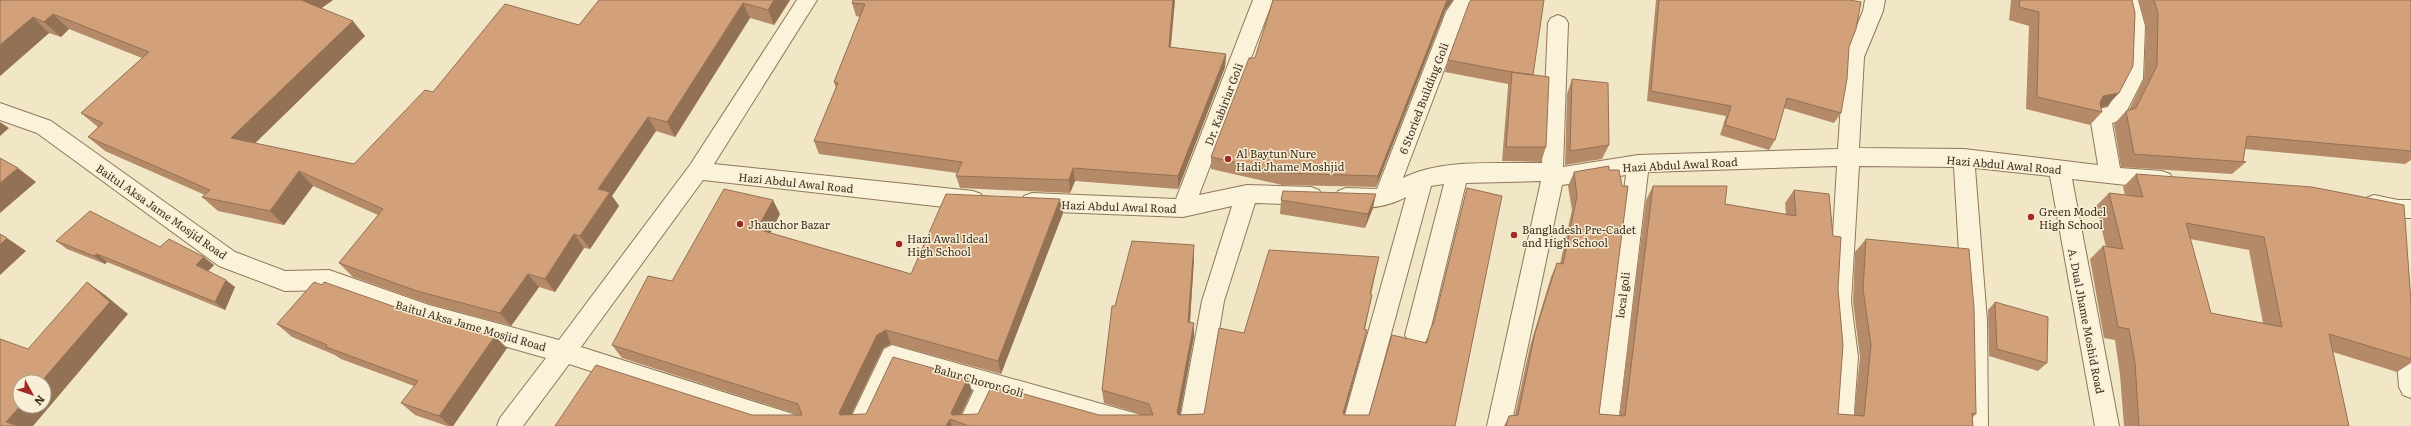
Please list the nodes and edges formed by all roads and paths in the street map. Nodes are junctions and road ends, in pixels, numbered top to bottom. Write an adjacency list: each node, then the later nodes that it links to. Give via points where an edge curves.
1 (806, 0): 12 (street)
2 (1263, 0): 23 (street, Dr. Kabiriar Goli)
3 (1465, 0): 19 (street, 6 Storied Building Goli, via 1456,12)
4 (1874, 0): 8 (street, via 1873,11 1854,57)
5 (2128, 0): 15 (street, via 2135,26 2133,79 2115,114 2100,116)
6 (1558, 23): 14 (street)
7 (0, 111): 28 (street, Baitul Aksa Jame Mosjid Road, via 44,127 227,259 285,281 329,280 429,315)
8 (1848, 157): 9 (street, Hazi Abdul Awal Road); 10 (street, Hazi Abdul Awal Road); 40 (street, via 1840,302 1846,357)
9 (1964, 158): 11 (street, Hazi Abdul Awal Road); 41 (street, via 1975,321)
10 (1638, 164): 14 (street, Hazi Abdul Awal Road); 39 (street, local goli)
11 (2059, 168): 15 (street, Hazi Abdul Awal Road); 42 (street, A. Dual Jhame Moshid Road)
12 (698, 171): 20 (street, Hazi Abdul Awal Road, via 944,198); 28 (street)
13 (1457, 174): 14 (street, Hazi Abdul Awal Road); 16 (street, Hazi Abdul Awal Road); 27 (street)
14 (1552, 175): 38 (street)
15 (2110, 176): 17 (street, Hazi Abdul Awal Road)
16 (1422, 178): 19 (street, Hazi Abdul Awal Road); 37 (street)
17 (2180, 181)
18 (1247, 194): 19 (street, Hazi Abdul Awal Road); 23 (street, Hazi Abdul Awal Road); 36 (street, via 1213,301)
19 (1384, 198)
20 (992, 200)
21 (2351, 200): 24 (street)
22 (1016, 201): 23 (street, Hazi Abdul Awal Road)
23 (1183, 208)
24 (2404, 209): 25 (street)
25 (2400, 232)
26 (2405, 309): 30 (street)
27 (1417, 335)
28 (563, 352): 31 (street); 32 (street, Baitul Aksa Jame Mosjid Road)
29 (989, 383): 33 (street, Balur Choror Goli, via 892,356); 34 (street); 35 (street, Balur Choror Goli)
30 (2411, 387)
31 (509, 426)
32 (796, 426)
33 (859, 426)
34 (969, 426)
35 (1141, 426)
36 (1190, 426)
37 (1354, 426)
38 (1499, 426)
39 (1606, 426)
40 (1841, 426)
41 (1976, 426)
42 (2107, 426)

